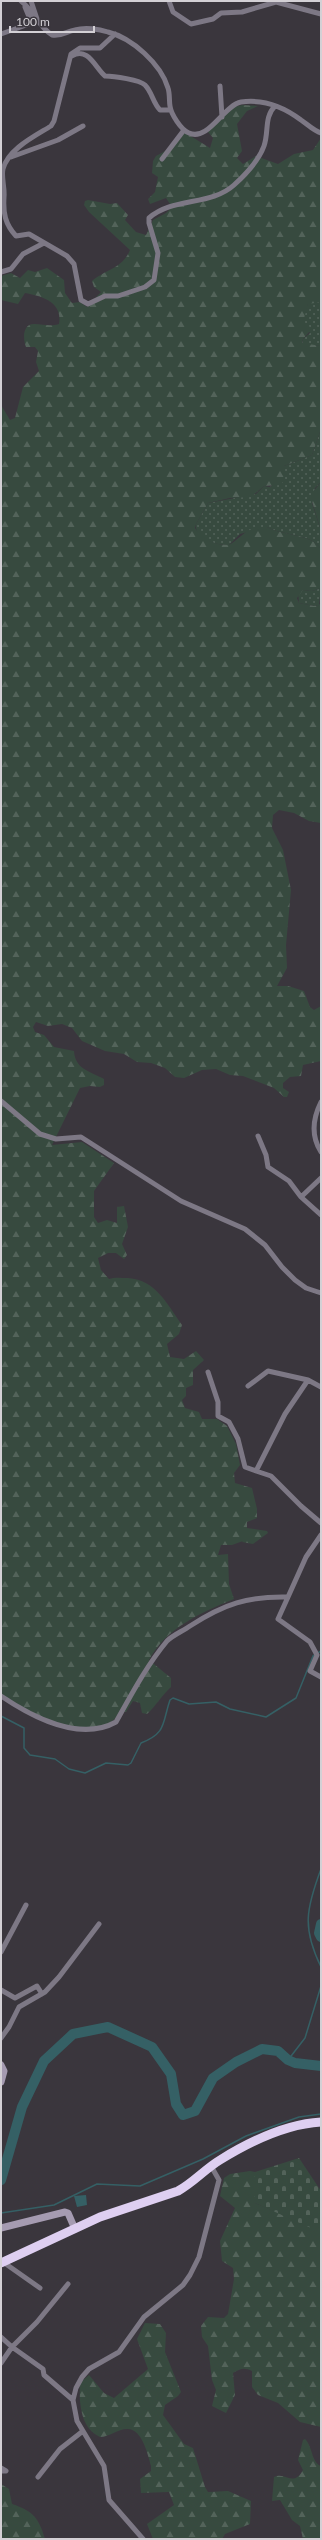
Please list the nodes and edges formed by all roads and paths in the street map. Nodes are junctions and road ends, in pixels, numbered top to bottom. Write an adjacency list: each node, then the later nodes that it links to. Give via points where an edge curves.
1 (31, 1): 5 (street)
2 (169, 1): 4 (street, via 173,12 191,24 213,19 221,13 242,12 276,2)
3 (22, 2): 5 (street); 6 (street, via 30,19 29,24)
4 (321, 14)
5 (38, 22): 7 (street, via 47,32 57,36 76,29 102,30)
6 (1, 34)
7 (115, 34): 8 (street, via 100,48 80,48); 11 (street, via 138,45 162,76 168,88)
8 (69, 58): 11 (street, via 76,54 88,57 104,75 140,82 146,86 160,110); 16 (street, via 54,121)
9 (220, 86): 12 (street)
10 (276, 106): 12 (street, via 241,102 233,105); 15 (street, via 289,111); 18 (street, via 269,112 262,151 233,186 212,196 173,205 149,218 158,253 154,280 145,287 118,296 105,296 88,304 81,300 74,264 67,256)
11 (171, 110): 14 (street)
12 (222, 117): 14 (street, via 204,131 194,134)
13 (83, 126): 16 (street, via 58,140)
14 (184, 130): 17 (street)
15 (321, 133)
16 (8, 158): 18 (street, via 2,170 7,223 16,236 29,234)
17 (162, 159)
18 (44, 243): 19 (street, via 23,254 11,269)
19 (1, 272)
20 (1, 1101): 27 (street, via 40,1134 56,1139 82,1137 182,1201 244,1229 265,1245 295,1280 306,1288)
21 (321, 1102): 23 (street, via 314,1122)
22 (258, 1136): 25 (street, via 268,1167 289,1181)
23 (321, 1152)
24 (321, 1178): 25 (street)
25 (301, 1197): 26 (street)
26 (321, 1215)
27 (321, 1293)
28 (208, 1372): 32 (street, via 218,1402 218,1416 229,1422 238,1439 245,1467)
29 (308, 1380): 30 (street, via 268,1371); 31 (street); 32 (street, via 285,1414)
30 (248, 1386)
31 (321, 1387)
32 (256, 1471): 33 (street, via 271,1476)
33 (321, 1522)
34 (321, 1535): 35 (street, via 306,1558)
35 (288, 1597): 36 (street, via 278,1619 310,1642 316,1653 309,1670); 37 (street, via 264,1596 225,1606 214,1610 169,1640 149,1667 116,1722 94,1731 56,1724 37,1717)
36 (321, 1677)
37 (1, 1696)
38 (26, 1905): 40 (street)
39 (99, 1924): 42 (street, via 59,1977)
40 (1, 1952)
41 (1, 1990): 42 (street, via 15,1998 36,1986)
42 (42, 1994): 43 (street, via 19,2007)
43 (1, 2038)
44 (1, 2065): 45 (street, via 4,2071)
45 (1, 2082)
46 (321, 2122): 47 (highway, via 285,2130 238,2150)
47 (211, 2166): 49 (highway, via 178,2191 100,2217); 56 (street, via 220,2180 196,2265 182,2285 144,2318 119,2352 90,2369 82,2377)
48 (1, 2228): 49 (street, via 65,2212 68,2213)
49 (75, 2229): 50 (highway)
50 (2, 2263): 52 (street)
51 (68, 2284): 54 (street, via 37,2322)
52 (40, 2288)
53 (1, 2338): 54 (street)
54 (12, 2347): 55 (street); 56 (street, via 43,2369 44,2375)
55 (1, 2363)
56 (73, 2400): 57 (street, via 77,2421)
57 (83, 2431): 58 (street, via 60,2449); 59 (street, via 104,2466 109,2500)
58 (38, 2477)
59 (143, 2539)

